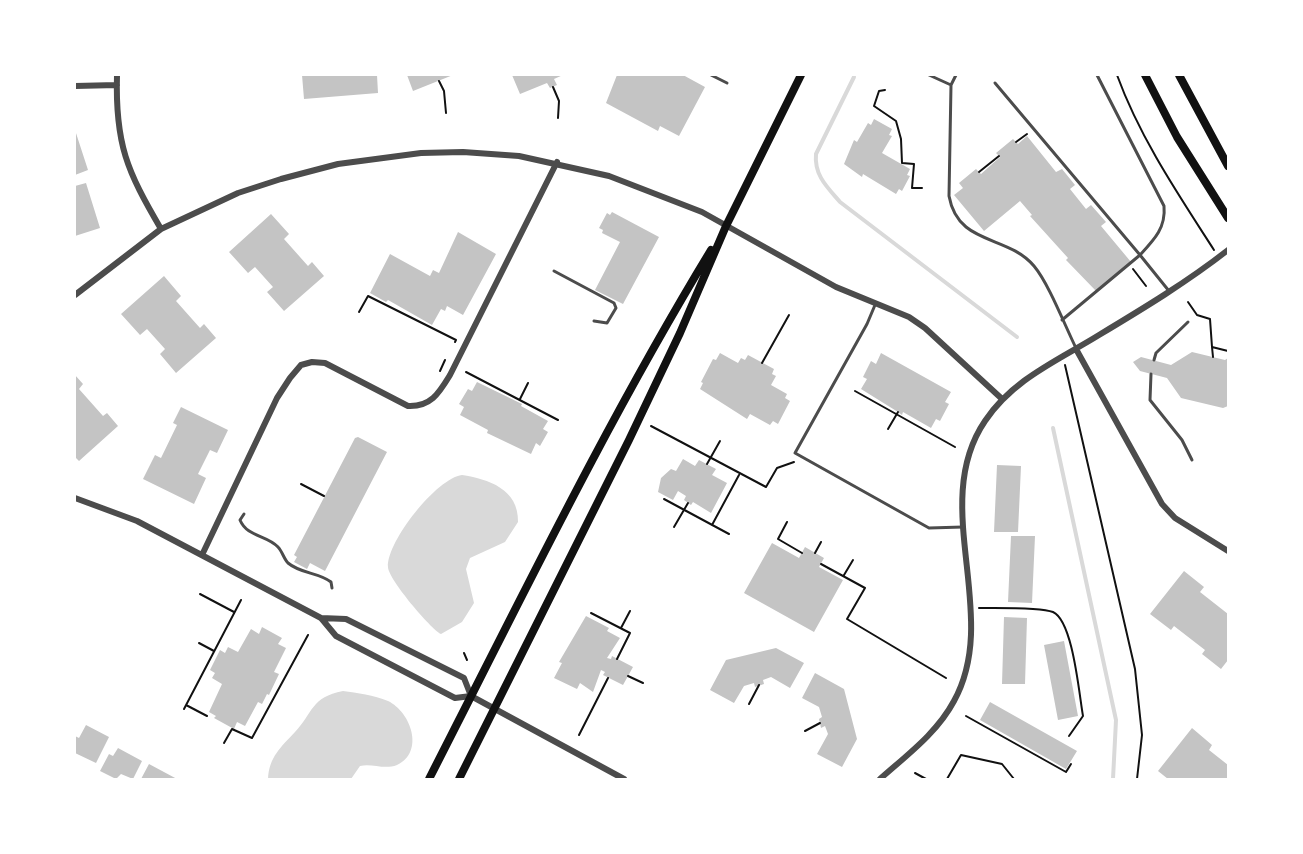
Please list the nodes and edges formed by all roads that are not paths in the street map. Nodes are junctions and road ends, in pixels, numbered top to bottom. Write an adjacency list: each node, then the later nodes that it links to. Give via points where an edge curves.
1 (117, 75): 11 (street)
2 (711, 75): 9 (lane)
3 (801, 75): 17 (main road)
4 (929, 75): 12 (lane)
5 (956, 75): 12 (lane)
6 (1097, 75): 20 (lane, via 1164,206 1165,218 1159,234)
7 (1145, 75): 16 (main road, via 1177,137)
8 (1179, 75): 15 (main road)
9 (727, 83)
10 (995, 83): 20 (lane)
11 (117, 85): 13 (street); 18 (street, via 123,157)
12 (951, 85): 25 (lane, via 952,213 961,225 1023,256 1035,267)
13 (75, 86)
14 (557, 162): 17 (street, via 666,196); 18 (street, via 463,152 371,158 280,179); 37 (street, via 434,400 419,407 408,406 325,363 301,365 277,398)
15 (1228, 166)
16 (1228, 218)
17 (726, 226): 24 (street, via 836,287); 40 (main road, via 666,325); 41 (main road, via 676,341)
18 (161, 229): 23 (street)
19 (1228, 250): 22 (street)
20 (1140, 255): 22 (lane); 25 (lane)
21 (554, 271): 26 (lane, via 614,303 616,308 607,324)
22 (1170, 292): 28 (street)
23 (75, 295)
24 (876, 303): 31 (street, via 925,328); 35 (lane, via 795,453 929,528)
25 (1062, 320): 28 (lane)
26 (594, 321)
27 (1188, 322): 29 (lane, via 1156,353)
28 (1076, 349): 31 (street, via 1023,380); 36 (street, via 1162,504 1175,518)
29 (1154, 360)
30 (1151, 374): 32 (lane, via 1150,400 1182,440)
31 (1001, 398): 35 (street, via 971,448 962,501)
32 (1192, 460)
33 (75, 498): 37 (street, via 137,521)
34 (244, 514): 38 (lane, via 240,520 248,531 277,546 288,562 323,576)
35 (964, 527): 45 (street, via 971,644 964,677 942,720)
36 (1228, 551)
37 (202, 555): 39 (street)
38 (332, 588)
39 (321, 618): 40 (street, via 336,636 447,694 455,698); 40 (street, via 346,619 464,678)
40 (471, 696): 41 (street); 42 (main road)
41 (496, 709): 43 (main road); 44 (street)
42 (429, 779)
43 (459, 779)
44 (624, 779)
45 (880, 779)

